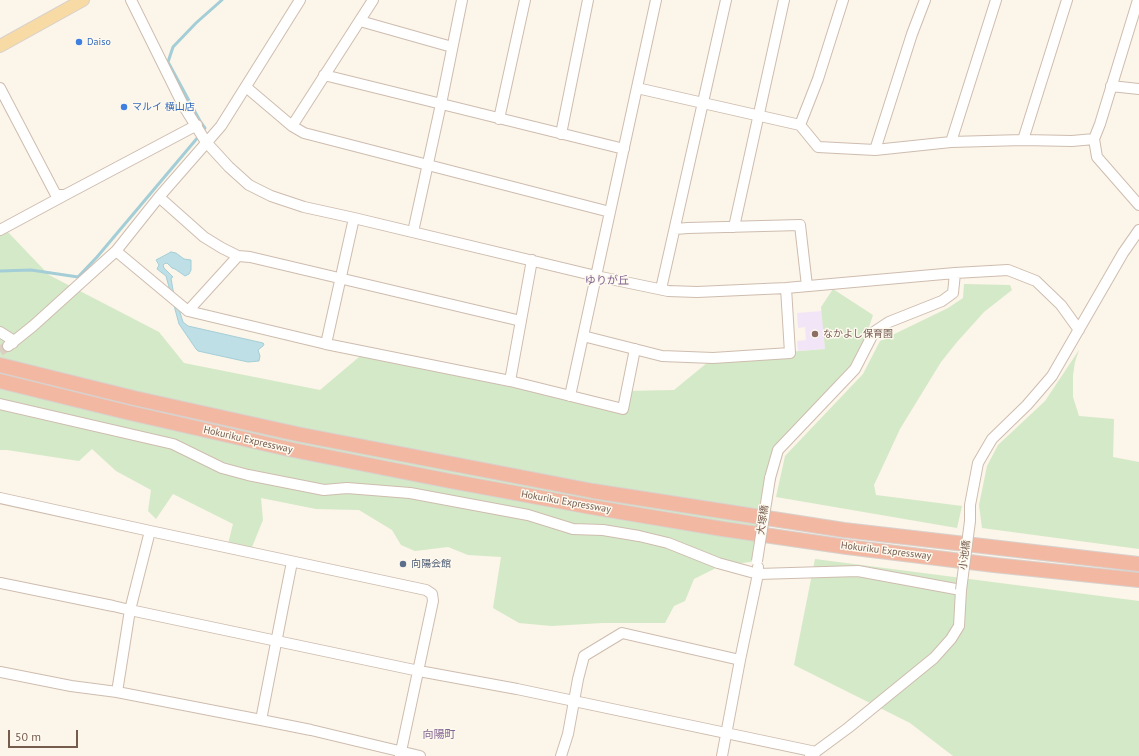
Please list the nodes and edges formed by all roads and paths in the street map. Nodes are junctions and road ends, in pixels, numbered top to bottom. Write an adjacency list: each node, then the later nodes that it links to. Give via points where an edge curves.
1 (83, 0): 17 (main road)
2 (131, 0): 31 (street, via 183,105)
3 (300, 0): 21 (street)
4 (373, 0): 16 (street)
5 (462, 0): 18 (street)
6 (525, 0): 28 (street)
7 (588, 0): 32 (street)
8 (656, 0): 23 (street)
9 (726, 0): 26 (street)
10 (784, 0): 27 (street)
11 (843, 0): 30 (street)
12 (925, 0): 38 (street)
13 (996, 0): 36 (street)
14 (1067, 0): 34 (street)
15 (1138, 0): 20 (street)
16 (360, 21): 18 (street); 19 (street)
17 (0, 46)
18 (452, 47): 25 (street)
19 (324, 75): 25 (street); 29 (street)
20 (1112, 86): 24 (street); 33 (street)
21 (246, 87): 29 (street); 35 (street, via 221,126)
22 (0, 88): 40 (street, via 53,192 56,195)
23 (637, 88): 26 (street); 37 (street)
24 (1139, 89)
25 (441, 104): 28 (street); 39 (street)
26 (703, 104): 27 (street); 46 (street)
27 (759, 116): 30 (street); 45 (street)
28 (499, 119): 32 (street)
29 (292, 126): 39 (street, via 304,133)
30 (800, 126): 38 (street, via 818,148)
31 (197, 127): 35 (street); 40 (street)
32 (561, 134): 37 (street)
33 (1094, 139): 34 (street); 42 (street, via 1097,157)
34 (1024, 140): 36 (street)
35 (206, 141): 41 (street); 44 (street, via 249,184 271,196 304,207)
36 (951, 142): 38 (street)
37 (624, 149): 43 (street)
38 (875, 150)
39 (428, 165): 43 (street); 49 (street)
40 (65, 195): 47 (street)
41 (159, 197): 50 (street); 51 (street, via 204,237)
42 (1139, 205)
43 (610, 212): 54 (street)
44 (354, 218): 49 (street); 55 (street)
45 (734, 227): 46 (street); 56 (street, via 800,225)
46 (675, 229): 58 (street)
47 (0, 230)
48 (1139, 230): 61 (street, 小池橋)
49 (413, 232): 52 (street)
50 (116, 252): 59 (street); 62 (street, via 11,344 11,339)
51 (238, 256): 55 (street); 59 (street)
52 (532, 260): 54 (street); 60 (street)
53 (955, 273): 56 (street); 61 (street, via 1008,270 1036,281 1061,305); 75 (street, 大塚橋, bridge, via 953,293 942,301 889,322 874,332 855,369 778,450 770,478)
54 (596, 276): 58 (street); 63 (street)
55 (340, 279): 60 (street); 64 (street)
56 (807, 286): 57 (street)
57 (786, 288): 58 (street, via 696,292); 65 (street, via 790,353 713,358 662,356)
58 (661, 289)
59 (188, 311): 64 (street)
60 (521, 321): 68 (street)
61 (1079, 330): 78 (street, 小池橋, bridge, via 1052,376 992,439 978,462 970,505)
62 (2, 333)
63 (583, 336): 65 (street); 69 (street)
64 (326, 344): 68 (street)
65 (635, 349): 69 (street, via 623,409)
66 (0, 365): 74 (highway, Hokuriku Expressway, via 297,434 593,491 844,530)
67 (0, 381): 76 (highway, Hokuriku Expressway, via 293,450 591,507 847,547)
68 (510, 381): 69 (street)
69 (570, 396)
70 (0, 404): 75 (street, via 173,444 222,468 248,475 324,490 347,488 410,493 528,515 573,529 602,530 639,536 668,543 718,563)
71 (0, 498): 72 (street)
72 (150, 531): 73 (street); 79 (street)
73 (292, 562): 80 (street); 82 (street, via 426,590 432,594 433,601)
74 (1139, 564)
75 (758, 574): 78 (street, via 858,571); 81 (street, 大塚橋)
76 (1139, 580)
77 (0, 583): 79 (street)
78 (961, 590): 89 (street, 小池橋, via 958,626 951,639 934,658)
79 (130, 610): 80 (street); 84 (street)
80 (277, 640): 82 (street); 86 (street)
81 (740, 660): 85 (street, via 622,633 584,656); 87 (street, 大塚橋)
82 (419, 671): 85 (street); 88 (street)
83 (0, 672): 84 (street)
84 (117, 692): 86 (street)
85 (575, 701): 87 (street); 91 (street)
86 (261, 720): 88 (street, via 312,730)
87 (727, 733): 89 (street); 92 (street, 大塚橋)
88 (400, 754): 90 (street)
89 (813, 754)
90 (420, 756)
91 (561, 756)
92 (722, 756)

